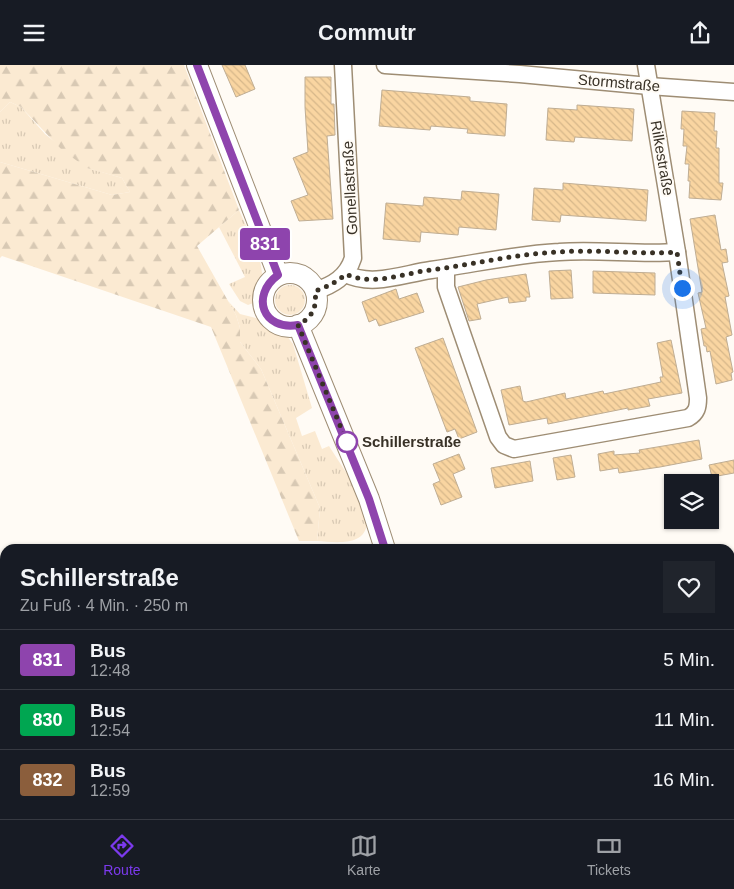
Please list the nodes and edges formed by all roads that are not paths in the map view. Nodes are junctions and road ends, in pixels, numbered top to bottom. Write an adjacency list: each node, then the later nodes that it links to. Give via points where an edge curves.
1 (197, 65): 10 (street)
2 (344, 65): 9 (street, Gonellastraße, via 353,249 351,266)
3 (385, 65): 5 (street, Stormstraße)
4 (646, 65): 5 (street, Rilkestraße)
5 (649, 86): 6 (street, Stormstraße); 7 (street, Rilkestraße)
6 (734, 92)
7 (677, 252): 8 (street, via 559,252); 8 (street, via 698,397 694,415 514,449 504,445 498,437 446,287)
8 (446, 268): 9 (street, via 375,280 356,279)
9 (346, 274): 11 (street)
10 (278, 275): 11 (street, via 296,273 311,283); 12 (street, via 264,290 265,310 278,324)
11 (315, 291): 12 (street, via 314,312)
12 (298, 325): 13 (street, via 369,499)
13 (383, 544)

